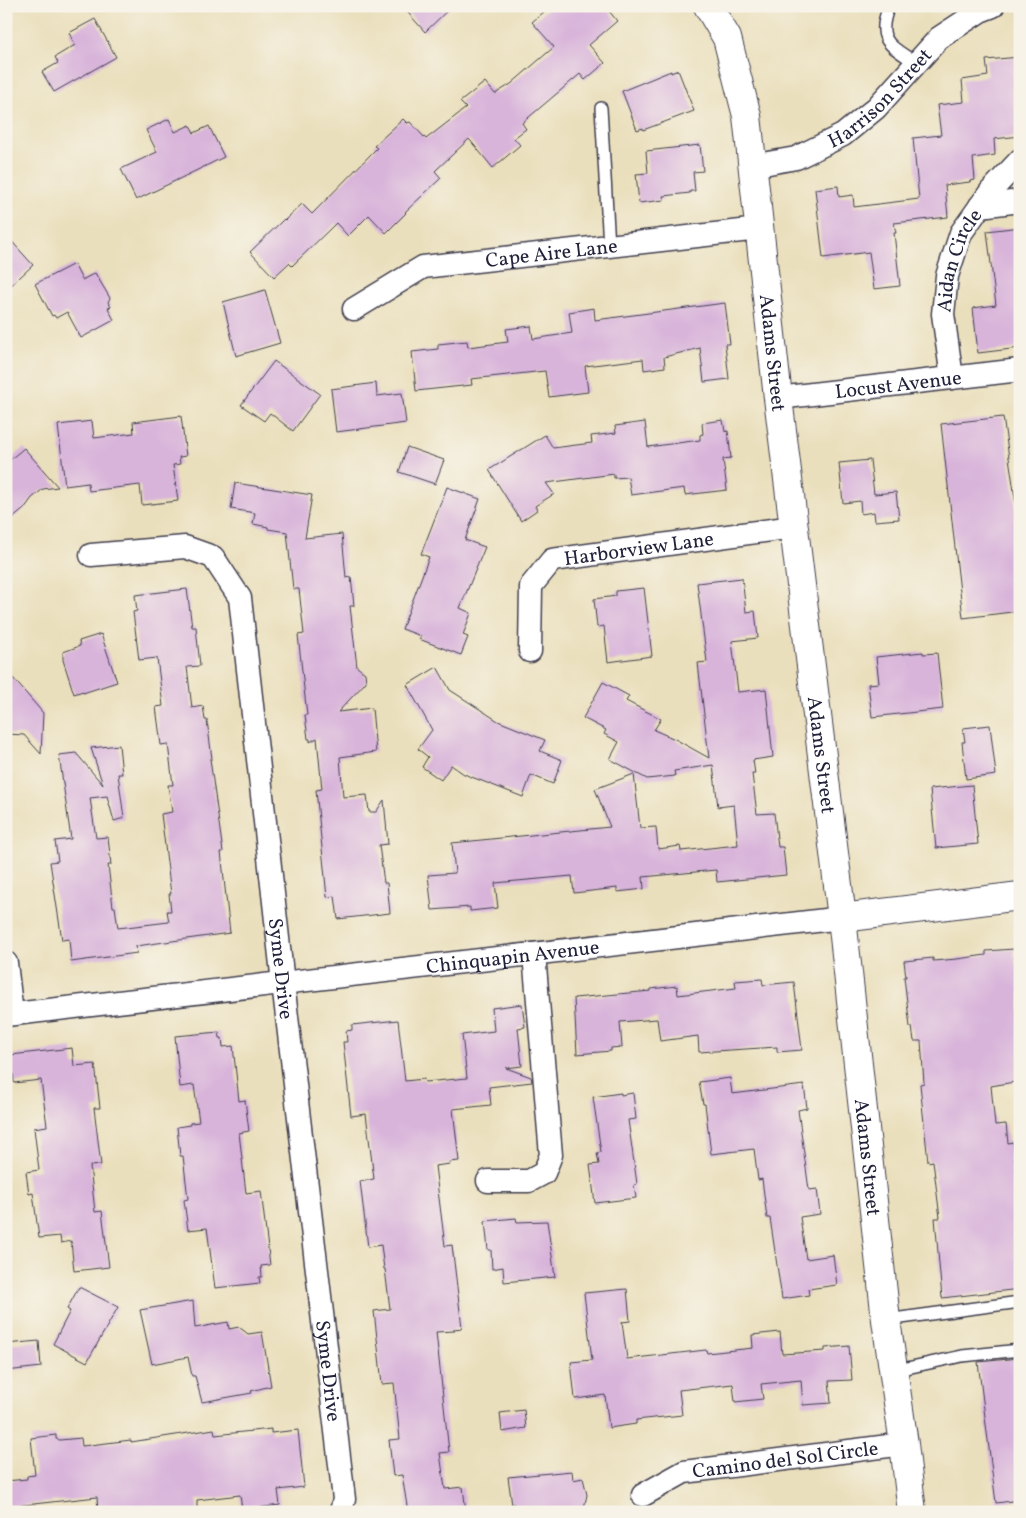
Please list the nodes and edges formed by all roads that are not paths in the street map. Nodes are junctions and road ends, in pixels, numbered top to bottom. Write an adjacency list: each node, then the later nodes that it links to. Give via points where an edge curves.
1 (708, 6): 7 (street, Adams Street, via 727,38 748,116)
2 (889, 6): 4 (lane, via 883,34 891,45)
3 (993, 6): 4 (street, Harrison Street, via 939,38)
4 (916, 63): 7 (street, Harrison Street, via 876,108 843,135 796,158)
5 (601, 108): 11 (lane)
6 (1020, 160): 9 (street, Aidan Circle)
7 (752, 166): 10 (street, Adams Street)
8 (1020, 201): 9 (street)
9 (980, 206): 14 (street, Aidan Circle, via 961,233 947,276 943,314)
10 (759, 229): 11 (street, Cape Aire Lane); 15 (street, Adams Street)
11 (609, 246): 12 (street, Cape Aire Lane, via 423,267)
12 (354, 309)
13 (1020, 370): 14 (street, Locust Avenue)
14 (952, 378): 15 (street, Locust Avenue)
15 (778, 398): 16 (street, Adams Street)
16 (793, 527): 18 (street, Harborview Lane, via 552,560 531,586); 20 (street, Adams Street)
17 (91, 555): 23 (street, Syme Drive, via 184,548 213,557 240,598)
18 (530, 651)
19 (1020, 896): 20 (street, Chinquapin Avenue)
20 (842, 918): 21 (street, Chinquapin Avenue); 27 (street, Adams Street)
21 (534, 954): 23 (street, Chinquapin Avenue); 25 (street, via 551,1155 544,1173 529,1181)
22 (6, 963): 24 (street)
23 (283, 983): 24 (street, Chinquapin Avenue); 32 (street, Syme Drive, via 344,1499)
24 (9, 1014)
25 (488, 1180)
26 (1020, 1302): 27 (lane)
27 (886, 1320): 29 (street, Adams Street)
28 (1020, 1350): 29 (lane, via 962,1356)
29 (893, 1371): 30 (street, Adams Street)
30 (904, 1444): 31 (street, Camino del Sol Circle, via 684,1472); 33 (street, Adams Street)
31 (643, 1496)
32 (341, 1512)
33 (912, 1512)

